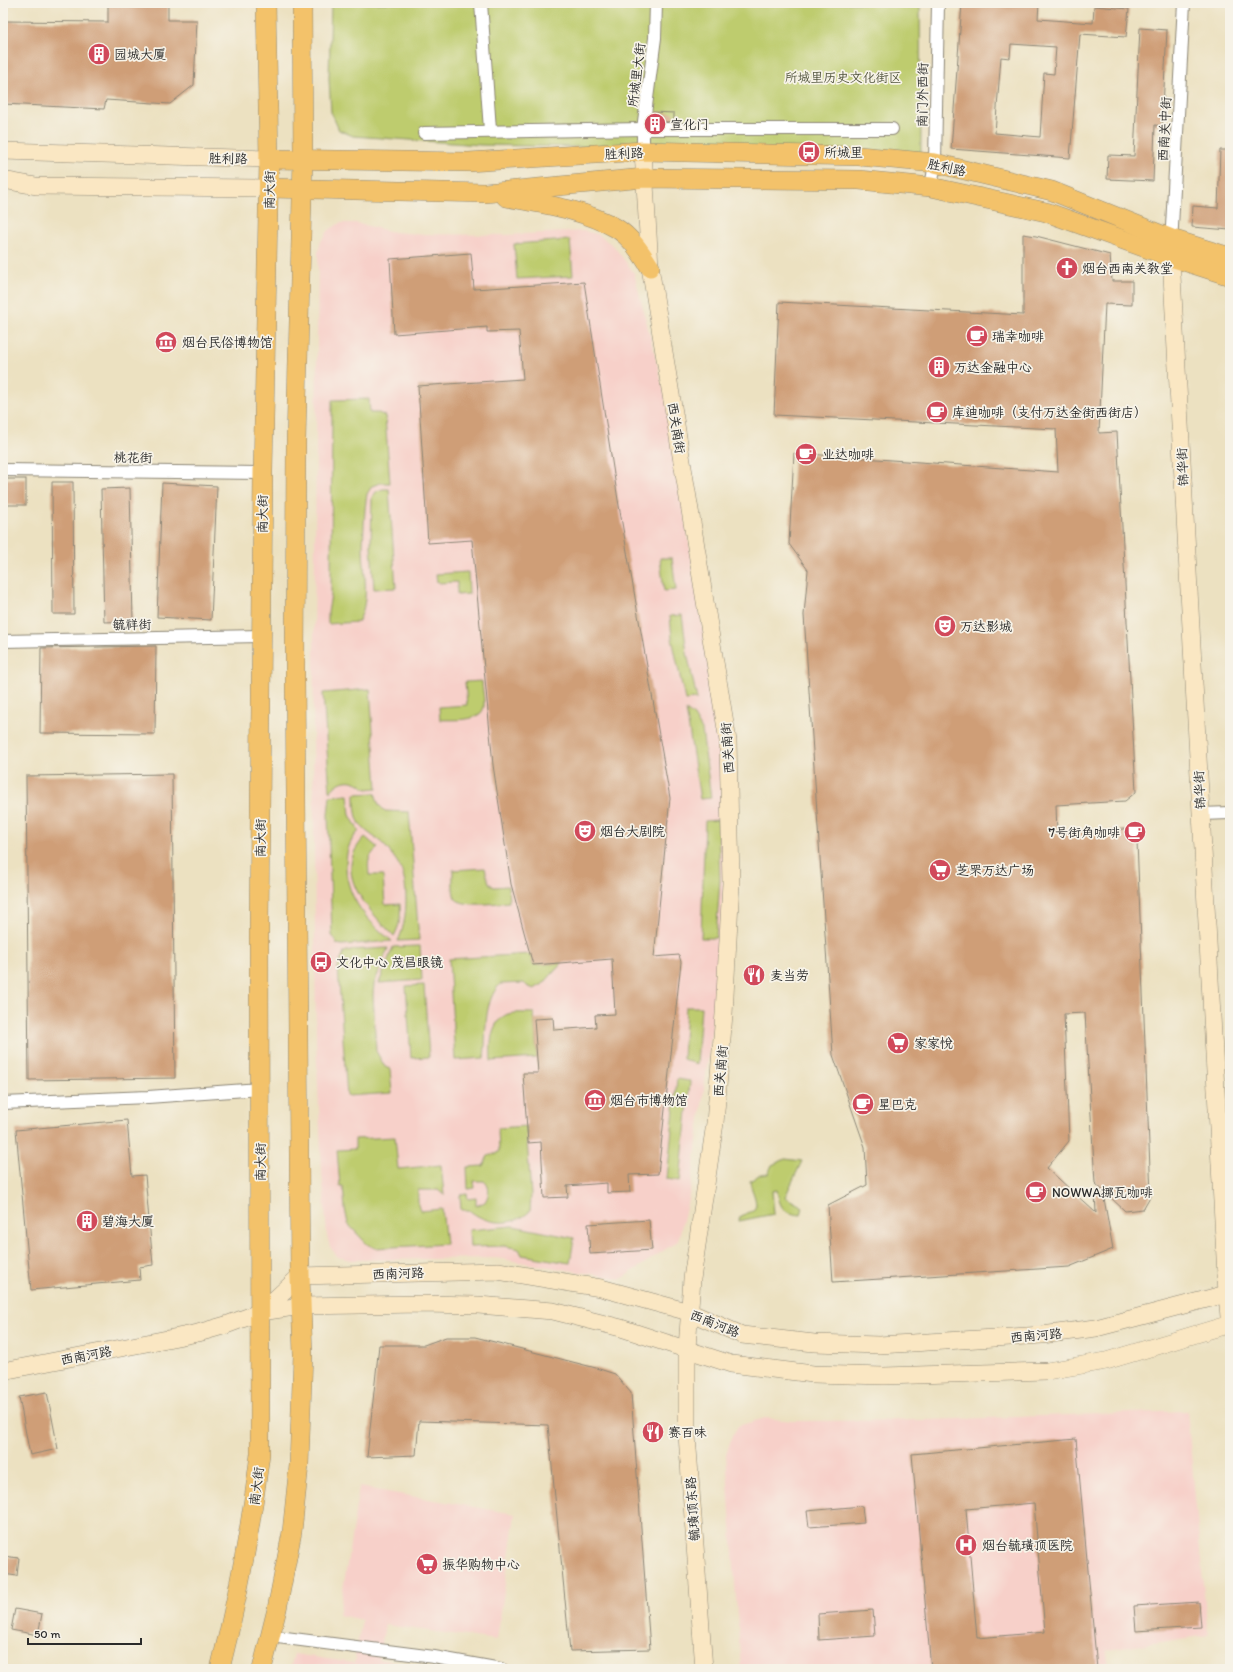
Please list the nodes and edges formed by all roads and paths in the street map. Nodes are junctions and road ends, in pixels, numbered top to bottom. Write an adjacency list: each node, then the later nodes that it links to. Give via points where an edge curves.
1 (266, 3): 14 (main road, 南大街)
2 (302, 3): 13 (main road)
3 (481, 3): 9 (street)
4 (656, 3): 7 (street, 所城里大街, via 654,52)
5 (938, 3): 15 (street, 南门外西街)
6 (1184, 3): 22 (street, 西南关中街)
7 (643, 128): 8 (street); 9 (street); 12 (street, 所城里大街)
8 (892, 129)
9 (490, 130): 10 (street)
10 (424, 133)
11 (3, 151): 14 (main road, 胜利路)
12 (643, 151): 13 (main road, 胜利路, via 469,162); 15 (main road, 胜利路, via 859,156); 16 (main road, 西关南街)
13 (303, 158): 14 (main road, 胜利路); 20 (main road)
14 (269, 159): 19 (main road, 南大街)
15 (934, 163): 18 (street, 南门外西街); 22 (main road, 胜利路, via 1052,191)
16 (644, 178): 18 (main road, 胜利路, via 859,180); 21 (main road, 胜利路); 24 (main road, 西关南街)
17 (3, 180): 19 (main road, 胜利路, via 36,186)
18 (931, 187): 22 (main road, 胜利路, via 1046,212)
19 (269, 188): 20 (main road, 胜利路); 27 (main road, 南大街)
20 (303, 189): 21 (main road, 胜利路); 34 (main road, via 296,441 295,676)
21 (485, 193): 24 (main road, via 597,219 628,238)
22 (1171, 248): 23 (main road, 胜利路); 25 (main road, 胜利路); 31 (main road, 锦华街)
23 (1230, 257)
24 (650, 267): 38 (main road, 西关南街, via 728,741 731,883 724,1014 715,1123)
25 (1230, 276)
26 (3, 470): 27 (street, 桃花街)
27 (262, 473): 28 (main road, 南大街)
28 (261, 636): 29 (street, 毓祥街); 32 (main road, 南大街)
29 (3, 641)
30 (1230, 813): 31 (street)
31 (1201, 814): 35 (main road, 锦华街)
32 (260, 1089): 33 (street); 37 (main road, 南大街)
33 (3, 1103)
34 (300, 1276): 36 (main road); 37 (main road, 西南河路); 38 (main road, 西南河路, via 498,1271 601,1288)
35 (1228, 1294): 38 (main road, 西南河路, via 1078,1331 879,1345 814,1343 742,1335); 39 (main road, 锦华街)
36 (301, 1306): 37 (main road, 西南河路); 41 (main road, 西南河路, via 420,1304 553,1311); 43 (main road, via 303,1354 299,1465 292,1532)
37 (261, 1312): 42 (main road, 西南河路, via 198,1333); 44 (main road, 南大街, via 260,1454 238,1592)
38 (689, 1312): 41 (main road, 西关南街)
39 (1230, 1324): 40 (main road, 锦华街); 41 (main road, 西南河路, via 1106,1361 1046,1371 884,1376 813,1374 731,1364)
40 (1230, 1328)
41 (687, 1348): 47 (main road, 毓璜顶东路, via 687,1435)
42 (3, 1371)
43 (270, 1636): 45 (main road); 46 (street, via 434,1657)
44 (220, 1669)
45 (262, 1669)
46 (500, 1669)
47 (704, 1669)

